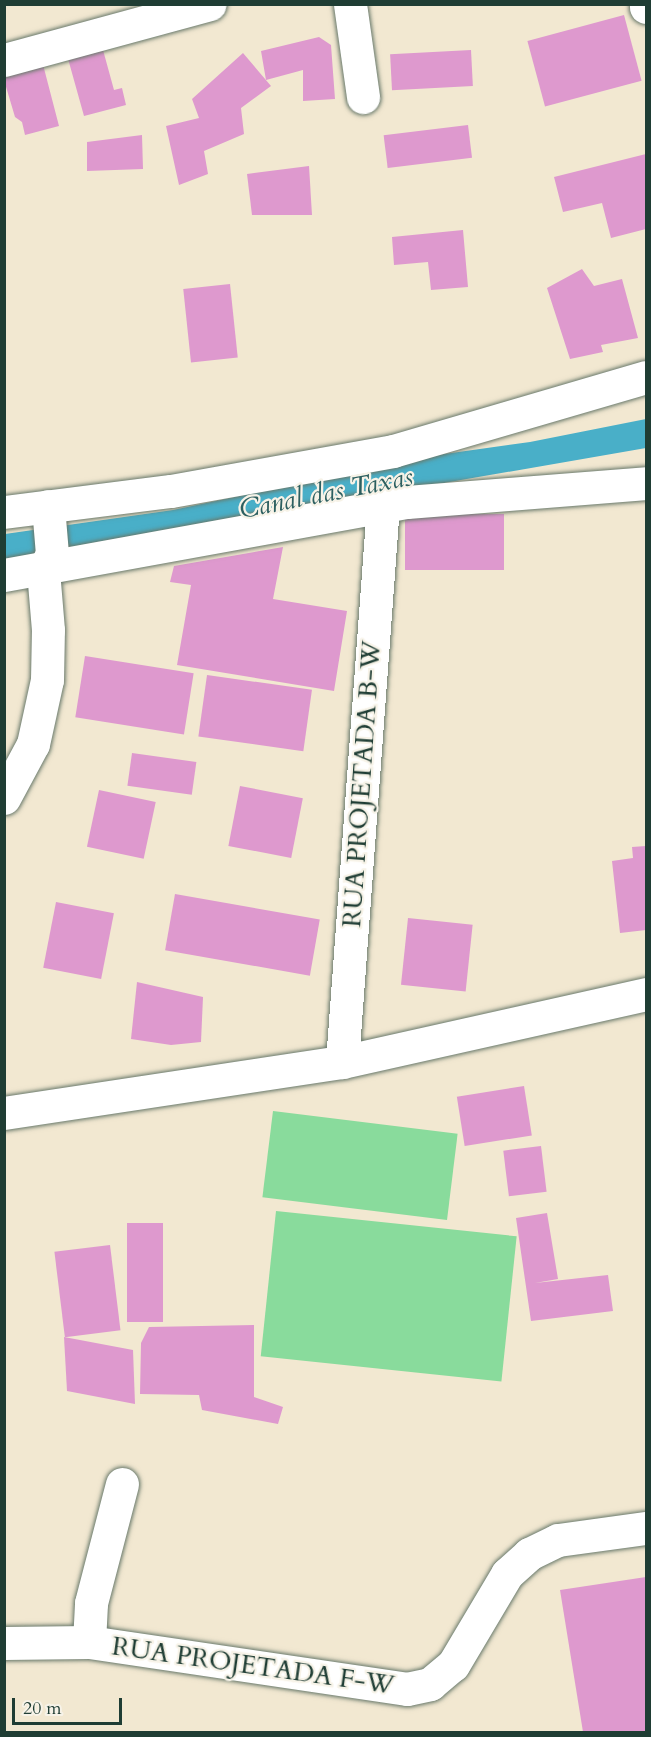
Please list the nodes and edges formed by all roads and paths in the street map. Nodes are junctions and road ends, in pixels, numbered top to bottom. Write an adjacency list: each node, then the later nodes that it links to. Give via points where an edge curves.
1 (210, 4): 3 (street)
2 (350, 4): 4 (street)
3 (4, 60)
4 (363, 97)
5 (646, 377): 9 (street, via 393,451)
6 (646, 483): 7 (street)
7 (383, 505): 10 (street); 14 (street, RUA PROJETADA B-W)
8 (4, 512): 9 (street)
9 (48, 513): 10 (street)
10 (47, 563): 11 (street); 12 (street, via 47,680 33,744)
11 (4, 575)
12 (4, 798)
13 (646, 994): 14 (street)
14 (342, 1062): 15 (street)
15 (4, 1113)
16 (122, 1484): 18 (street, via 91,1603)
17 (646, 1528): 18 (street, RUA PROJETADA F-W, via 558,1540 529,1554 507,1574 453,1665 430,1684 407,1689)
18 (89, 1642): 19 (street, RUA PROJETADA F-W)
19 (4, 1643)

